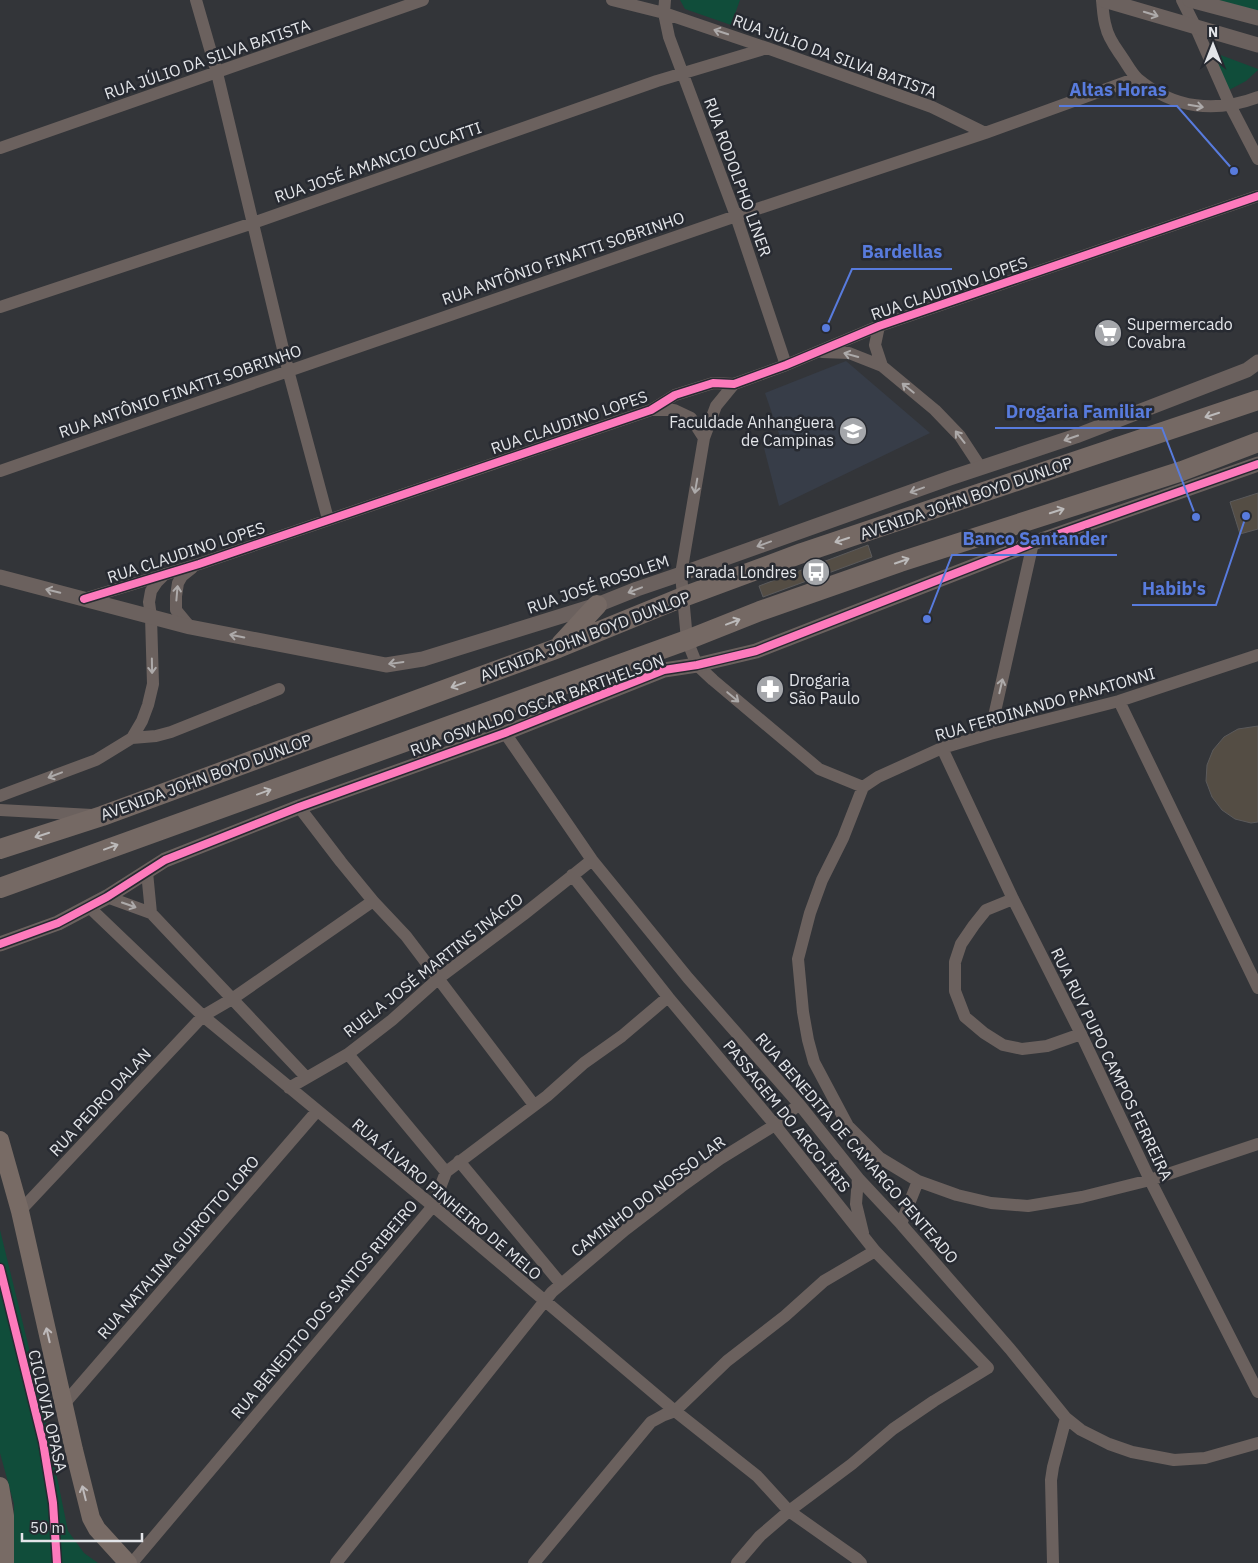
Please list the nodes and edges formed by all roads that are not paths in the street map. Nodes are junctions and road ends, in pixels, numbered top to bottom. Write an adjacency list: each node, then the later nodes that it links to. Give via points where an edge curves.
1 (196, 0): 13 (street)
2 (423, 0): 13 (street, RUA JÚLIO DA SILVA BATISTA)
3 (612, 0): 8 (street, RUA JÚLIO DA SILVA BATISTA)
4 (665, 0): 8 (street, RUA RODOLPHO LINER)
5 (1103, 0): 10 (street, one-way to 10); 15 (street, via 1106,28)
6 (1182, 0): 10 (street)
7 (1190, 0): 9 (street)
8 (664, 13): 12 (street, RUA JÚLIO DA SILVA BATISTA, one-way to 8); 14 (street, RUA RODOLPHO LINER)
9 (1258, 18)
10 (1196, 28): 11 (street); 17 (street)
11 (1258, 45)
12 (767, 48): 14 (street, RUA JOSÉ AMANCIO CUCATTI); 18 (street, RUA JÚLIO DA SILVA BATISTA, via 932,106)
13 (217, 73): 19 (street, RUA JÚLIO DA SILVA BATISTA); 23 (street)
14 (683, 73): 22 (street, RUA RODOLPHO LINER); 23 (street, RUA JOSÉ AMANCIO CUCATTI)
15 (1137, 78): 17 (street, one-way to 17, via 1169,98 1188,105 1207,108); 18 (street, RUA ANTÔNIO FINATTI SOBRINHO)
16 (1258, 97): 17 (street)
17 (1230, 105): 20 (street)
18 (986, 133): 22 (street, RUA ANTÔNIO FINATTI SOBRINHO)
19 (0, 148)
20 (1258, 159)
21 (1258, 196): 25 (street, RUA CLAUDINO LOPES)
22 (736, 216): 27 (street, RUA RODOLPHO LINER); 30 (street, RUA ANTÔNIO FINATTI SOBRINHO)
23 (253, 223): 24 (street, RUA JOSÉ AMANCIO CUCATTI); 30 (street)
24 (0, 307)
25 (879, 326): 26 (street, RUA CLAUDINO LOPES); 28 (street, via 875,345)
26 (818, 352): 27 (street, RUA CLAUDINO LOPES); 28 (street, one-way to 26, via 849,353)
27 (786, 365): 31 (street, RUA CLAUDINO LOPES)
28 (882, 366): 37 (street, one-way to 28, via 942,416)
29 (1253, 366): 37 (street, RUA JOSÉ ROSOLEM, one-way to 37, via 1076,436)
30 (288, 370): 38 (street, RUA ANTÔNIO FINATTI SOBRINHO); 39 (street)
31 (734, 384): 33 (street, RUA CLAUDINO LOPES, via 713,384 694,389 675,395); 34 (street, via 716,406)
32 (1258, 400): 45 (main road, AVENIDA JOHN BOYD DUNLOP, one-way to 45, via 802,553)
33 (651, 410): 34 (street, via 674,410 691,418); 39 (street, RUA CLAUDINO LOPES)
34 (704, 438): 43 (street, one-way to 43)
35 (1258, 442): 50 (main road, AVENIDA JOHN BOYD DUNLOP, one-way to 35, via 900,562 1182,471)
36 (1258, 464): 40 (street, RUA OSWALDO OSCAR BARTHELSON)
37 (981, 468): 43 (street, RUA JOSÉ ROSOLEM, one-way to 43)
38 (0, 471)
39 (328, 519): 41 (street, RUA CLAUDINO LOPES)
40 (1033, 543): 53 (street, RUA OSWALDO OSCAR BARTHELSON, via 756,651); 57 (street, one-way to 40)
41 (199, 564): 42 (street, RUA CLAUDINO LOPES); 49 (street, RUA CLAUDINO LOPES, one-way to 41, via 176,610 176,596 182,576)
42 (166, 574): 46 (street, RUA CLAUDINO LOPES); 48 (street, RUA CLAUDINO LOPES, via 151,592)
43 (681, 574): 45 (street); 47 (street, RUA JOSÉ ROSOLEM, one-way to 47)
44 (0, 577): 46 (street, RUA JOSÉ ROSOLEM, one-way to 44)
45 (683, 597): 50 (street); 51 (main road, AVENIDA JOHN BOYD DUNLOP)
46 (84, 599): 48 (street, RUA JOSÉ ROSOLEM)
47 (597, 605): 49 (street, RUA JOSÉ ROSOLEM, one-way to 49, via 423,659 386,665); 51 (main road)
48 (151, 617): 49 (street, RUA JOSÉ ROSOLEM); 58 (street, RUA CLAUDINO LOPES, one-way to 58, via 153,684 142,721)
49 (190, 627)
50 (687, 640): 53 (street); 69 (main road, AVENIDA JOHN BOYD DUNLOP, one-way to 50)
51 (558, 648): 64 (main road, AVENIDA JOHN BOYD DUNLOP, one-way to 64)
52 (1258, 655): 55 (street, RUA FERDINANDO PANATONNI)
53 (697, 665): 56 (street, RUA OSWALDO OSCAR BARTHELSON, via 664,670); 60 (street, one-way to 60, via 819,769)
54 (279, 689): 58 (street, via 171,732)
55 (1119, 701): 57 (street, RUA FERDINANDO PANATONNI); 77 (street)
56 (505, 733): 62 (street, RUA OSWALDO OSCAR BARTHELSON); 66 (street, RUA BENEDITA DE CAMARGO PENTEADO)
57 (990, 734): 59 (street, RUA FERDINANDO PANATONNI)
58 (132, 738): 61 (street, one-way to 61, via 96,760)
59 (942, 748): 60 (street, RUA FERDINANDO PANATONNI); 71 (street, RUA RUY PUPO CAMPOS FERREIRA)
60 (863, 787): 95 (street, via 810,913 798,959 803,1012 814,1062 848,1126 880,1158)
61 (0, 796)
62 (299, 807): 67 (street, RUA OSWALDO OSCAR BARTHELSON, via 165,860); 72 (street)
63 (0, 810): 64 (street)
64 (102, 816): 65 (main road, AVENIDA JOHN BOYD DUNLOP, one-way to 65)
65 (0, 849)
66 (592, 860): 68 (street, RUELA JOSÉ MARTINS INÁCIO); 85 (street, RUA BENEDITA DE CAMARGO PENTEADO, via 688,978)
67 (147, 872): 70 (street, RUA OSWALDO OSCAR BARTHELSON); 74 (street)
68 (572, 875): 76 (street, RUELA JOSÉ MARTINS INÁCIO); 78 (street, PASSAGEM DO ARCO-ÍRIS)
69 (0, 888)
70 (107, 897): 73 (street, RUA OSWALDO OSCAR BARTHELSON); 74 (street, one-way to 74)
71 (1012, 899): 81 (street, RUA RUY PUPO CAMPOS FERREIRA); 81 (street, via 986,910 961,944 955,962 954,991 965,1017 1003,1045 1022,1049 1047,1046)
72 (373, 900): 76 (street); 79 (street, RUA PEDRO DALAN)
73 (89, 907): 75 (street, RUA OSWALDO OSCAR BARTHELSON); 80 (street, RUA ÁLVARO PINHEIRO DE MELO)
74 (152, 913): 79 (street)
75 (0, 944)
76 (439, 978): 82 (street, RUELA JOSÉ MARTINS INÁCIO); 86 (street)
77 (1258, 988)
78 (668, 997): 86 (street, RUA BENEDITO DOS SANTOS RIBEIRO); 88 (street, PASSAGEM DO ARCO-ÍRIS)
79 (232, 1000): 80 (street, RUA PEDRO DALAN); 83 (street)
80 (203, 1016): 84 (street, RUA ÁLVARO PINHEIRO DE MELO); 97 (street, RUA PEDRO DALAN)
81 (1081, 1034): 94 (street, RUA RUY PUPO CAMPOS FERREIRA)
82 (348, 1054): 83 (street, RUELA JOSÉ MARTINS INÁCIO); 92 (street)
83 (306, 1078): 84 (street, RUELA JOSÉ MARTINS INÁCIO)
84 (289, 1088): 87 (street, RUA ÁLVARO PINHEIRO DE MELO)
85 (799, 1104): 88 (street, CAMINHO DO NOSSO LAR); 93 (street, RUA BENEDITA DE CAMARGO PENTEADO)
86 (534, 1105): 91 (street, RUA BENEDITO DOS SANTOS RIBEIRO)
87 (317, 1111): 96 (street, RUA ÁLVARO PINHEIRO DE MELO); 104 (street, RUA NATALINA GUIROTTO LORO)
88 (775, 1125): 99 (street, PASSAGEM DO ARCO-ÍRIS); 101 (street, CAMINHO DO NOSSO LAR, via 681,1187)
89 (1258, 1144): 94 (street)
90 (0, 1145): 97 (main road)
91 (459, 1161): 92 (street, RUA BENEDITO DOS SANTOS RIBEIRO); 101 (street)
92 (446, 1172): 96 (street, RUA BENEDITO DOS SANTOS RIBEIRO)
93 (858, 1178): 98 (street, RUA BENEDITA DE CAMARGO PENTEADO); 99 (street, via 856,1204)
94 (1150, 1180): 95 (street, via 1028,1206 957,1196); 103 (street, RUA RUY PUPO CAMPOS FERREIRA)
95 (918, 1181): 98 (street)
96 (433, 1206): 102 (street, RUA ÁLVARO PINHEIRO DE MELO); 113 (street, RUA BENEDITO DOS SANTOS RIBEIRO)
97 (20, 1211): 104 (main road, one-way to 97)
98 (902, 1224): 106 (street, RUA BENEDITA DE CAMARGO PENTEADO)
99 (863, 1236): 100 (street, PASSAGEM DO ARCO-ÍRIS)
100 (875, 1251): 105 (street, via 824,1281 727,1361); 109 (street, PASSAGEM DO ARCO-ÍRIS, via 988,1368 893,1430)
101 (561, 1284): 102 (street, CAMINHO DO NOSSO LAR)
102 (544, 1301): 105 (street, RUA ÁLVARO PINHEIRO DE MELO); 114 (street, CAMINHO DO NOSSO LAR)
103 (1258, 1392)
104 (64, 1404): 112 (main road, one-way to 104, via 91,1518)
105 (675, 1411): 109 (street, RUA ÁLVARO PINHEIRO DE MELO, via 757,1476); 115 (street, via 651,1422)
106 (1066, 1418): 107 (street, RUA BENEDITA DE CAMARGO PENTEADO, via 1081,1430 1109,1444 1174,1460 1205,1458); 117 (street, via 1051,1480)
107 (1258, 1443)
108 (0, 1486): 111 (main road, via 5,1516)
109 (789, 1511): 110 (street, RUA ÁLVARO PINHEIRO DE MELO); 116 (street, via 760,1536)
110 (858, 1562)
111 (4, 1563)
112 (128, 1563)
113 (132, 1563)
114 (336, 1563)
115 (534, 1563)
116 (737, 1563)
117 (1054, 1563)

